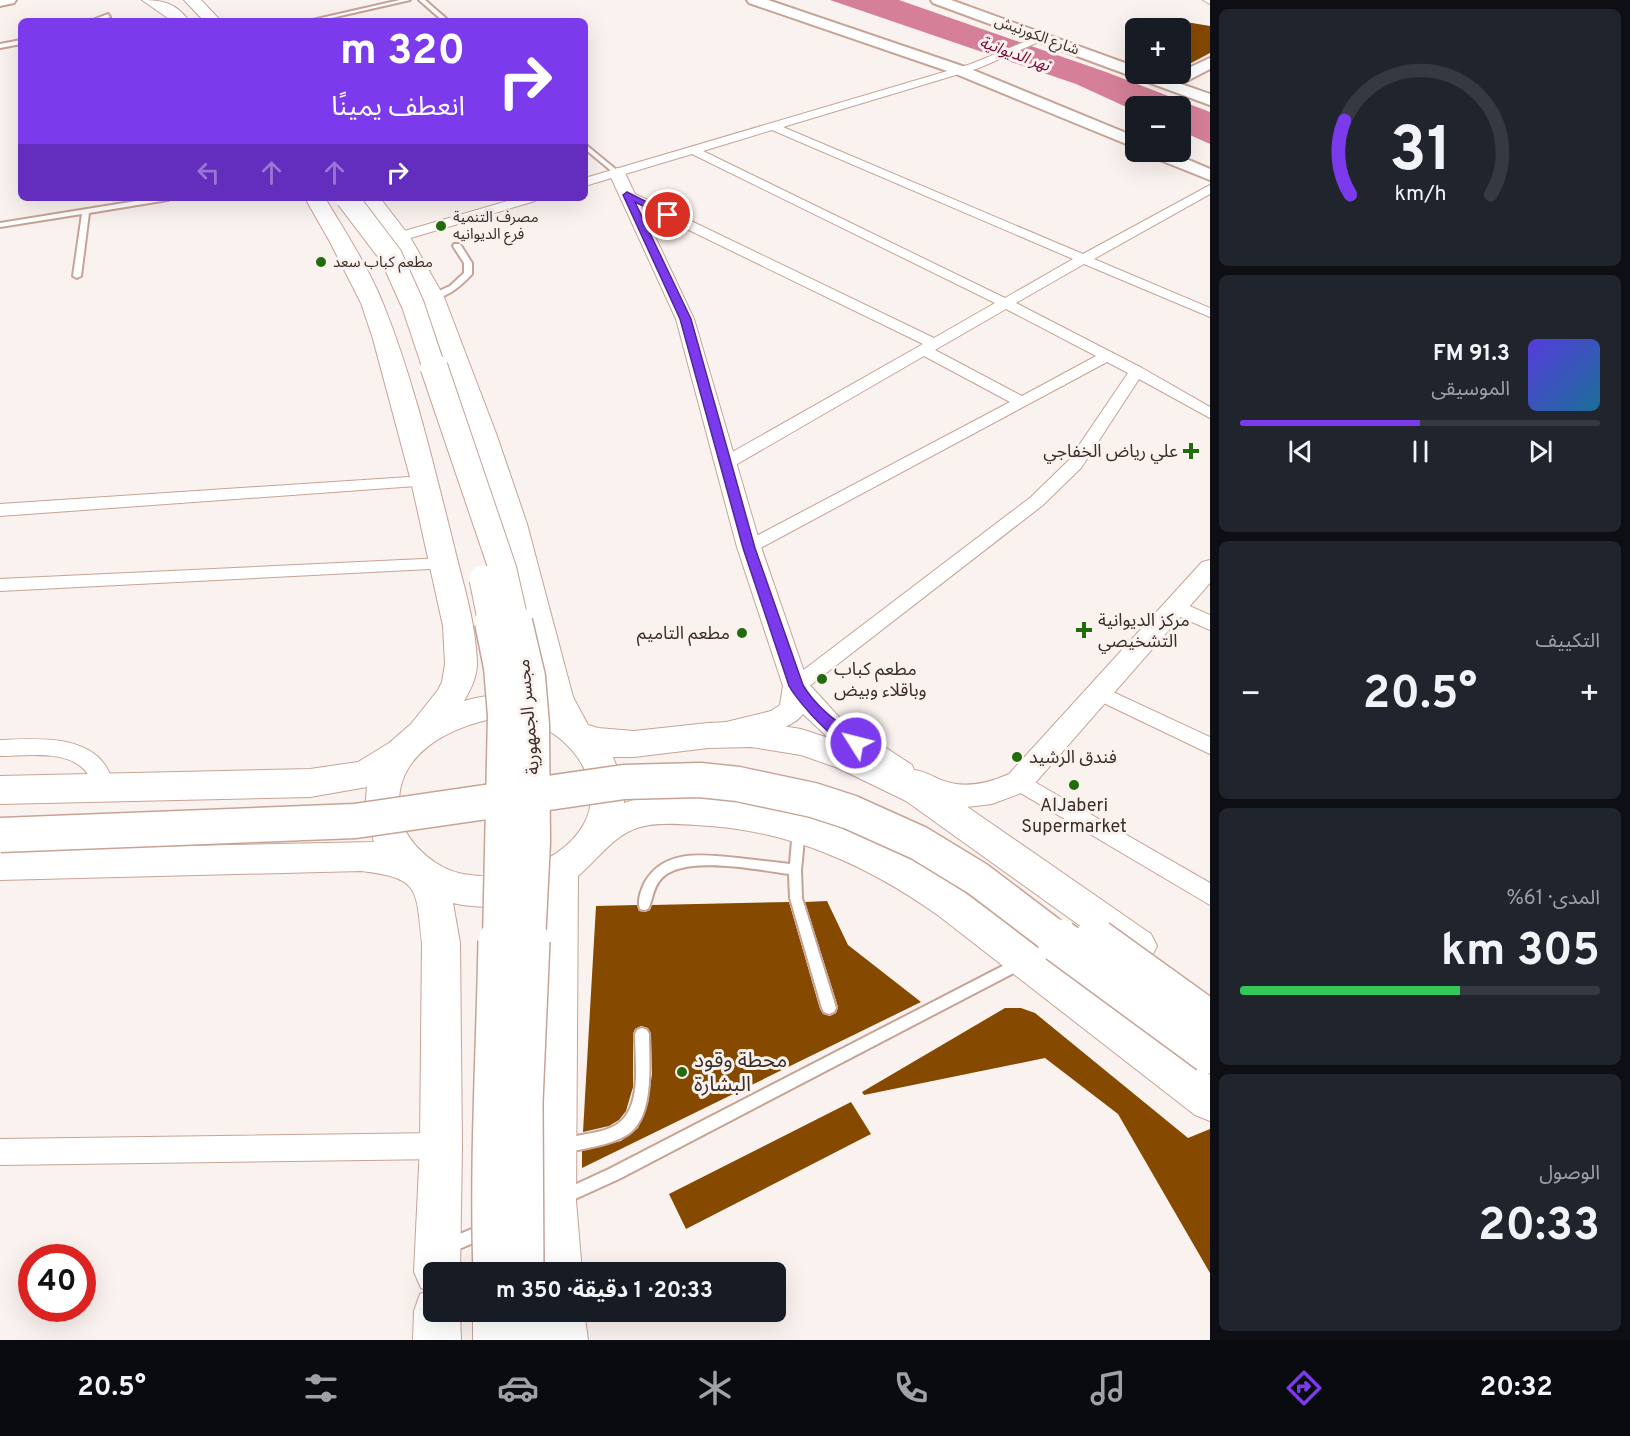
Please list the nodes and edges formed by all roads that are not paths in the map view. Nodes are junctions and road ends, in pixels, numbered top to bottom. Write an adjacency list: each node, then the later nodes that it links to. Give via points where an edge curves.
1 (9, 0): 10 (main road)
2 (150, 0): 13 (main road)
3 (192, 0): 14 (main road)
4 (407, 0): 15 (lane)
5 (422, 0): 16 (lane)
6 (754, 0): 22 (main road)
7 (778, 0): 22 (main road)
8 (938, 0): 17 (main road, شارع الكورنيش)
9 (962, 0): 20 (main road, شارع الكورنيش)
10 (0, 2)
11 (108, 16): 12 (lane)
12 (102, 18)
13 (178, 18)
14 (210, 18)
15 (324, 18)
16 (443, 18)
17 (1043, 38): 22 (street); 23 (main road, شارع الكورنيش)
18 (18, 43): 19 (lane)
19 (0, 46)
20 (1125, 61)
21 (1210, 63): 24 (main road)
22 (969, 68): 28 (street); 29 (main road); 30 (main road)
23 (1125, 68)
24 (1191, 71)
25 (1183, 84): 26 (main road)
26 (1202, 89): 27 (main road)
27 (1210, 100)
28 (774, 127): 32 (street); 51 (street)
29 (1125, 127)
30 (1125, 138)
31 (588, 149): 36 (lane)
32 (693, 150): 36 (street); 54 (street)
33 (1191, 154): 35 (main road)
34 (1179, 162): 37 (main road)
35 (1210, 162)
36 (617, 173): 38 (street); 40 (street)
37 (1210, 175)
38 (588, 181)
39 (1210, 189): 51 (street)
40 (627, 195): 56 (street); 61 (street, via 686,319)
41 (149, 201): 47 (lane)
42 (334, 201): 62 (main road, via 341,242 372,303 385,339)
43 (335, 201): 105 (main road, مجسر الجمهورية, bridge, via 374,261 405,332 479,562 501,667 505,776 492,1187)
44 (336, 201): 106 (main road, مجسر الجمهورية, bridge, via 391,256 413,305 503,570 528,677 533,842 521,1102)
45 (372, 201): 49 (main road)
46 (521, 201): 49 (street)
47 (86, 211): 48 (lane); 52 (lane)
48 (0, 225)
49 (399, 237): 53 (main road)
50 (457, 246): 53 (lane, via 468,263 468,274 453,288)
51 (1085, 258): 54 (street); 55 (street)
52 (77, 276)
53 (433, 297): 72 (main road, via 513,524 557,697)
54 (1006, 304): 56 (street); 57 (street)
55 (1210, 313)
56 (929, 347): 59 (street); 61 (street)
57 (1108, 356): 58 (street); 59 (street)
58 (1137, 371): 60 (street); 70 (street, via 1075,464 1037,501)
59 (1022, 402): 64 (street)
60 (1210, 413)
61 (726, 463): 64 (street)
62 (424, 481): 63 (street); 65 (main road)
63 (0, 510)
64 (749, 548): 70 (street)
65 (444, 564): 67 (street); 74 (main road, via 462,663 450,698)
66 (1210, 568): 68 (street)
67 (0, 585)
68 (1176, 607): 69 (street); 71 (street)
69 (1210, 623)
70 (796, 686): 73 (street, via 792,710 778,720); 78 (street, via 821,717)
71 (1100, 693): 75 (street); 79 (street)
72 (578, 734): 73 (main road, via 599,743 620,745); 74 (main road, via 544,715 487,708 449,718); 86 (main road, via 600,761 606,783 607,806)
73 (700, 735): 77 (main road, via 761,735 815,747)
74 (409, 744): 80 (main road, via 366,774 338,780); 89 (main road, via 386,778 381,809 389,839)
75 (1210, 746)
76 (0, 748): 80 (street, via 57,748 73,752 96,767)
77 (868, 765): 78 (street); 82 (main road)
78 (908, 777): 79 (street, via 938,791 966,797 997,793); 82 (street)
79 (1019, 782): 91 (street)
80 (104, 787): 81 (main road)
81 (0, 790)
82 (943, 807): 94 (main road)
83 (0, 815): 96 (main road, bridge, via 354,802 639,760 706,760 773,768 876,800 950,837)
84 (799, 828): 86 (main road, via 732,814 663,810 632,814 612,822); 88 (lane); 93 (main road, via 896,869 951,904)
85 (0, 835): 98 (main road, bridge, via 355,821 633,781 698,781 764,789 860,816 943,857)
86 (595, 836): 90 (main road)
87 (0, 865): 89 (main road, via 361,856 388,859)
88 (795, 870): 92 (lane, via 705,860 677,862 655,877); 95 (lane, via 798,908)
89 (418, 871): 90 (main road, via 463,889 503,891 524,887); 100 (main road, via 437,912 441,943)
90 (560, 871): 101 (main road)
91 (1210, 895)
92 (644, 905)
93 (1025, 961): 99 (main road); 103 (lane, via 614,1174)
94 (1210, 997)
95 (830, 1008)
96 (1210, 1023)
97 (642, 1034): 101 (lane, via 640,1101 631,1121 613,1133)
98 (1210, 1052)
99 (1210, 1100)
100 (441, 1146): 102 (street); 104 (main road)
101 (555, 1148): 103 (main road)
102 (0, 1152)
103 (543, 1206): 104 (lane); 107 (main road)
104 (437, 1261)
105 (495, 1262)
106 (522, 1262)
107 (557, 1262)
108 (437, 1322): 112 (main road)
109 (496, 1322): 113 (main road)
110 (524, 1322): 114 (main road)
111 (562, 1322): 115 (main road)
112 (437, 1340)
113 (497, 1340)
114 (525, 1340)
115 (564, 1340)

